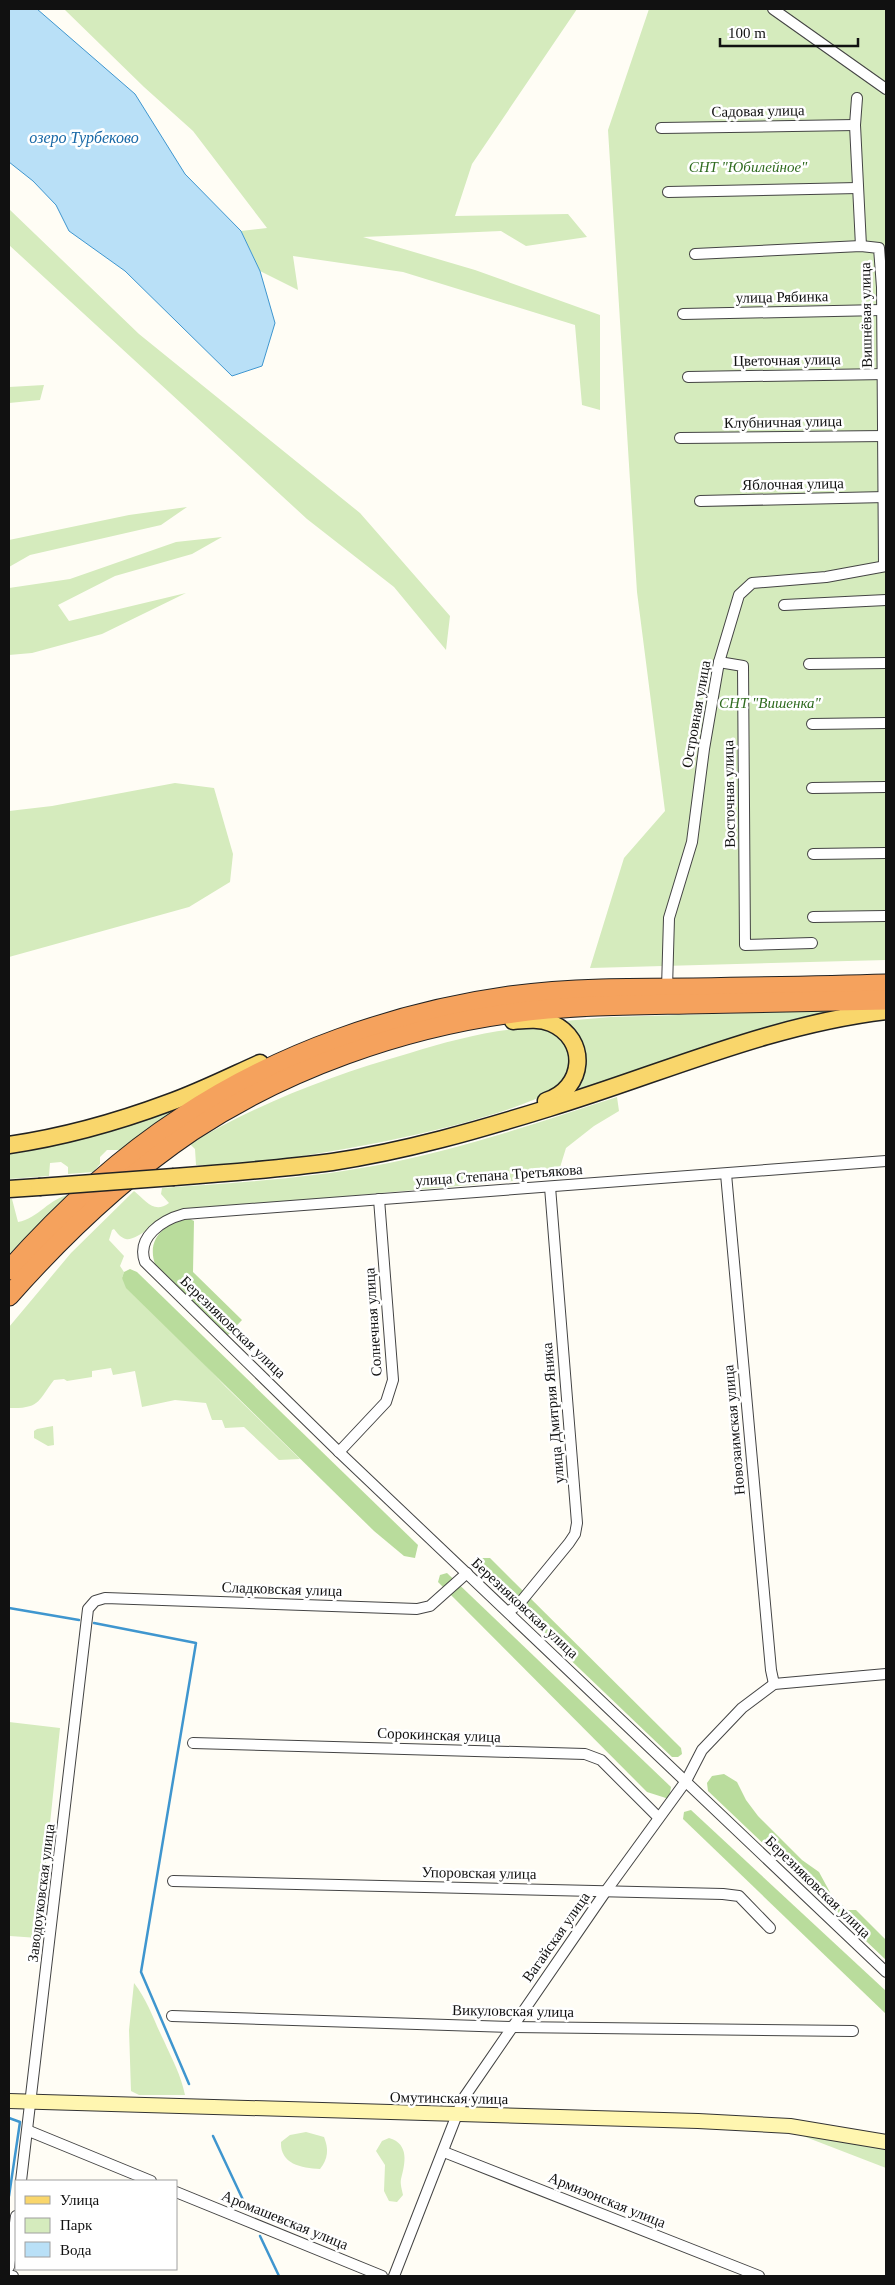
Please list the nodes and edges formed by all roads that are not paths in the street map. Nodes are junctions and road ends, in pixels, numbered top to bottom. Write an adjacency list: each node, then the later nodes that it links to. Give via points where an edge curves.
1 (773, 9): 2 (street)
2 (886, 89)
3 (857, 98): 4 (street)
4 (855, 125): 5 (street, Садовая улица); 6 (street)
5 (661, 128)
6 (858, 188): 7 (street); 8 (street)
7 (668, 192)
8 (861, 246): 9 (street, Вишнёвая улица); 10 (street, Вишнёвая улица, via 879,248)
9 (694, 254)
10 (882, 310): 11 (street, улица Рябинка); 12 (street, Вишнёвая улица)
11 (683, 314)
12 (884, 374): 13 (street, Цветочная улица); 14 (street, Вишнёвая улица)
13 (688, 376)
14 (885, 436): 15 (street, Клубничная улица); 16 (street, Вишнёвая улица)
15 (680, 438)
16 (885, 497): 17 (street, Яблочная улица); 18 (street, Вишнёвая улица)
17 (700, 501)
18 (885, 566): 21 (street, Островная улица, via 826,577 752,583 739,595)
19 (886, 600): 20 (street)
20 (784, 605)
21 (719, 662): 32 (street, Восточная улица, via 743,666 745,945); 34 (street, Островная улица, via 692,842 669,918)
22 (886, 663): 23 (street)
23 (809, 664)
24 (886, 723): 25 (street)
25 (812, 724)
26 (812, 788): 27 (street)
27 (886, 788)
28 (886, 853): 29 (street)
29 (813, 854)
30 (886, 916): 31 (street)
31 (813, 917)
32 (812, 944)
33 (886, 984): 34 (highway)
34 (667, 988): 36 (highway, via 548,992)
35 (886, 1000): 38 (highway, via 602,1006 514,1013 408,1035 328,1062)
36 (472, 1002): 40 (main road, via 374,1020 317,1039 170,1103 69,1132); 47 (highway, via 348,1036 284,1062 218,1095 177,1120 118,1164)
37 (886, 1011): 39 (main road, via 760,1037 552,1108)
38 (279, 1083): 39 (main road, via 417,1040 476,1027 536,1020 551,1023 566,1034 576,1049 578,1064 574,1079 561,1094); 48 (highway, via 194,1130 131,1176 46,1256)
39 (447, 1137): 44 (main road, bridge, via 332,1162)
40 (9, 1145)
41 (886, 1161): 42 (street, улица Степана Третьякова)
42 (726, 1174): 43 (street, улица Степана Третьякова); 54 (street, Новозаимская улица)
43 (550, 1187): 45 (street, улица Степана Третьякова); 52 (street, улица Дмитрия Яника, via 577,1523 566,1547 519,1604)
44 (9, 1189)
45 (379, 1199): 46 (street, улица Степана Третьякова, via 177,1216 162,1223 145,1240 142,1254); 49 (street, Солнечная улица, via 393,1380 386,1402)
46 (145, 1262): 49 (street, Березняковская улица)
47 (9, 1270)
48 (9, 1296)
49 (339, 1452): 50 (street, Березняковская улица)
50 (466, 1573): 51 (street, Сладковская улица, via 430,1606 417,1609 105,1598 95,1601); 52 (street, Березняковская улица)
51 (88, 1609): 66 (street, Заводоуковская улица)
52 (508, 1612): 56 (street, Березняковская улица)
53 (886, 1674): 54 (street)
54 (774, 1684): 56 (street, Вагайская улица, via 754,1697 712,1738 696,1759)
55 (193, 1743): 57 (street, Сорокинская улица, via 585,1754 601,1760)
56 (686, 1781): 57 (street, Вагайская улица); 61 (street, Березняковская улица)
57 (658, 1817): 59 (street, Вагайская улица)
58 (173, 1881): 59 (street, Упоровская улица)
59 (606, 1891): 60 (street, Упоровская улица, via 738,1896); 63 (street, Вагайская улица)
60 (770, 1928)
61 (886, 1972)
62 (172, 2016): 63 (street, Викуловская улица)
63 (512, 2027): 64 (street, Викуловская улица); 67 (street, Вагайская улица, via 463,2099)
64 (853, 2031)
65 (9, 2101): 66 (street, Омутинская улица)
66 (32, 2102): 67 (street, Омутинская улица); 68 (street, Заводоуковская улица)
67 (457, 2115): 69 (street, Омутинская улица, via 790,2126); 70 (street, Вагайская улица)
68 (29, 2131): 71 (street, Заводоуковская улица); 72 (street)
69 (886, 2142)
70 (444, 2152): 79 (street, Вагайская улица); 80 (street, Армизонская улица)
71 (21, 2180)
72 (148, 2180)
73 (178, 2193): 78 (street, Аромашевская улица)
74 (15, 2223): 75 (street)
75 (9, 2267)
76 (9, 2274): 77 (street)
77 (13, 2276)
78 (382, 2276)
79 (394, 2276)
80 (760, 2276)

